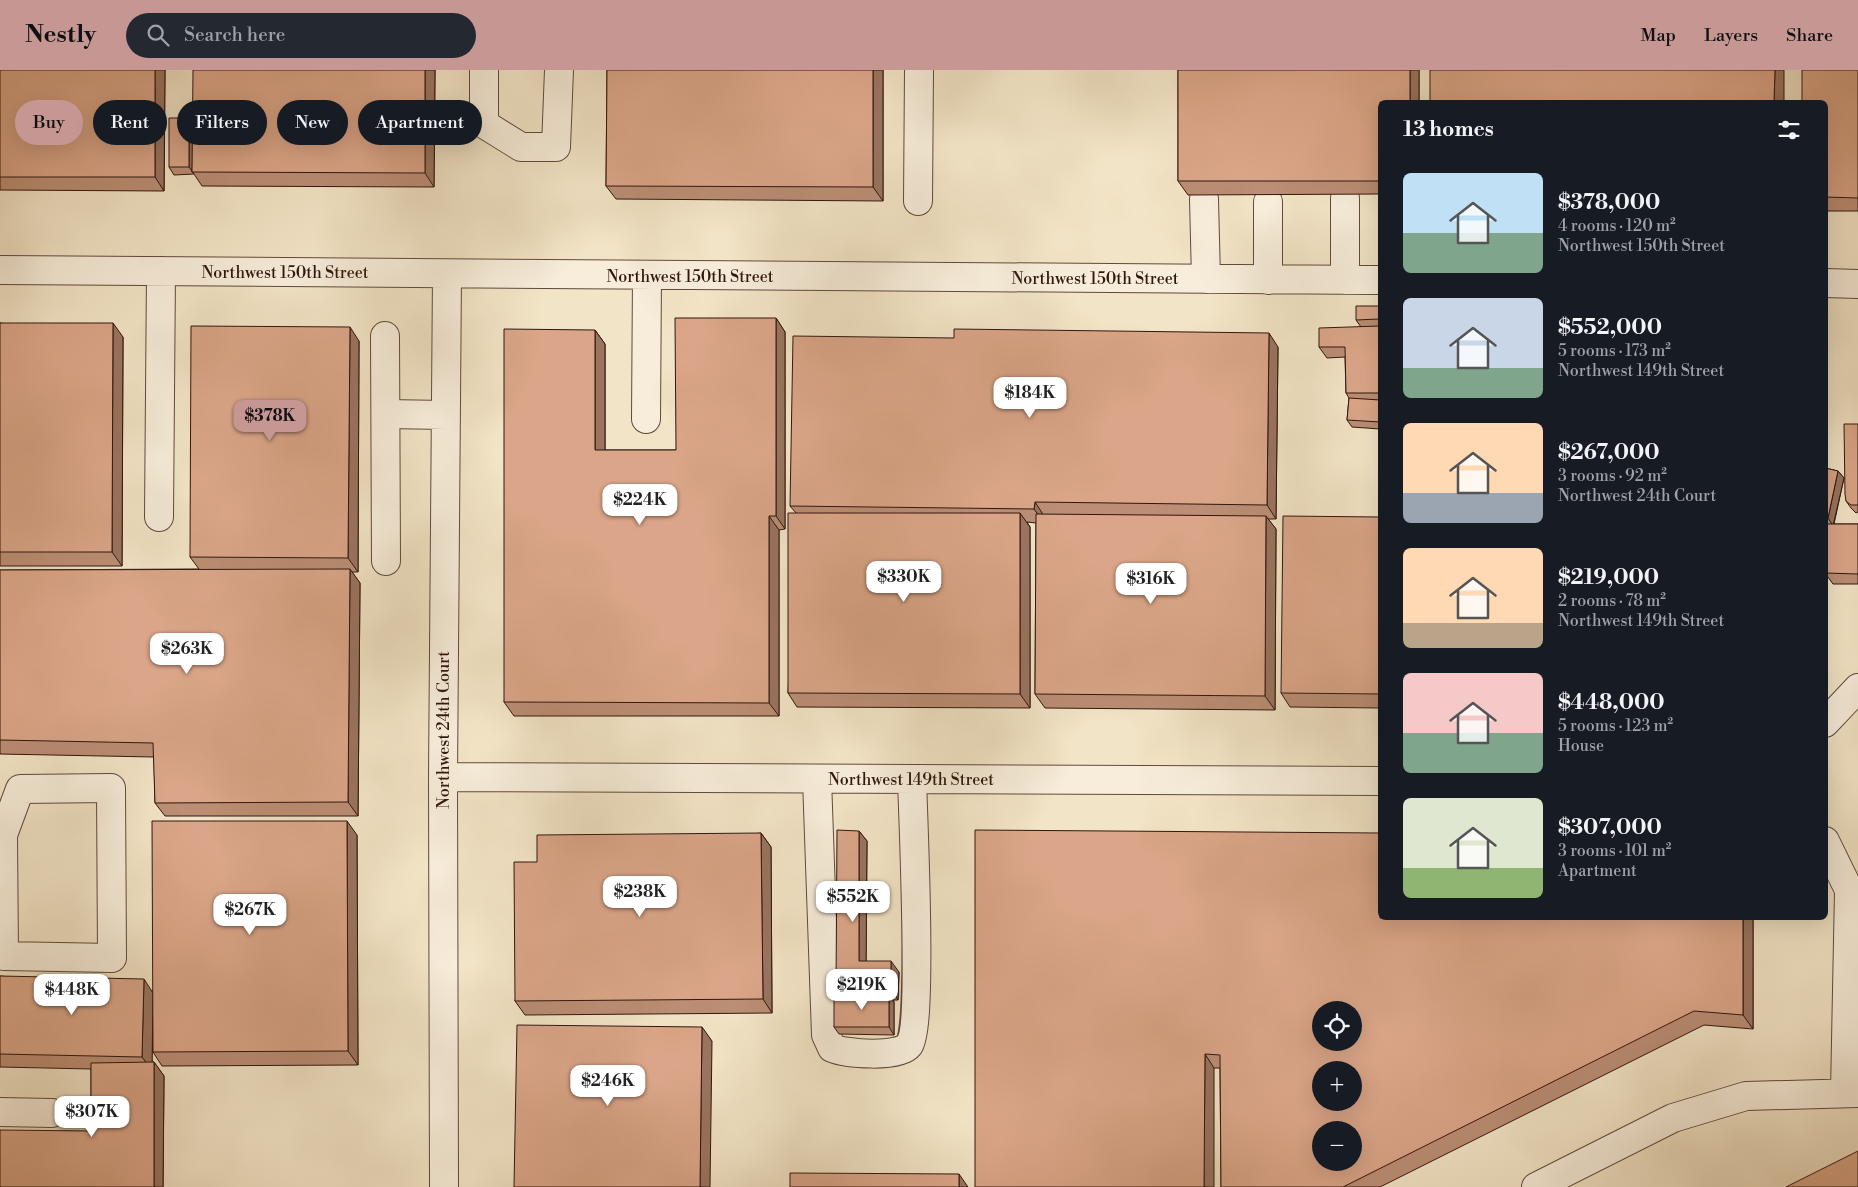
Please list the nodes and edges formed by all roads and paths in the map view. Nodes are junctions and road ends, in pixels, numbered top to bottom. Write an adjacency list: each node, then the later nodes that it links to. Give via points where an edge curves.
1 (484, 70): 2 (street, via 484,124 520,147 556,147)
2 (560, 70)
3 (919, 70): 6 (street)
4 (1345, 198): 14 (street)
5 (1204, 199): 12 (street)
6 (918, 201)
7 (1268, 202): 13 (street)
8 (0, 270): 9 (street, Northwest 150th Street)
9 (161, 271): 10 (street, Northwest 150th Street); 22 (street)
10 (447, 274): 11 (street, Northwest 150th Street); 20 (street, Northwest 24th Court)
11 (646, 275): 12 (street, Northwest 150th Street); 21 (street)
12 (1206, 279): 13 (street, Northwest 150th Street)
13 (1268, 280): 14 (street, Northwest 150th Street)
14 (1345, 280): 15 (street, Northwest 150th Street)
15 (1378, 280)
16 (1828, 283): 17 (street)
17 (1858, 284)
18 (386, 336): 19 (street)
19 (386, 414): 20 (street); 23 (street)
20 (446, 415): 26 (street, Northwest 24th Court)
21 (646, 419)
22 (159, 517)
23 (386, 561)
24 (1858, 688): 25 (street)
25 (1828, 720)
26 (443, 777): 27 (street, Northwest 149th Street); 35 (street, Northwest 24th Court)
27 (817, 779): 28 (street, Northwest 149th Street); 28 (street, via 826,1035 832,1048 841,1052 888,1053 908,1047 914,1035)
28 (912, 779): 29 (street, Northwest 149th Street)
29 (1378, 781)
30 (2, 835): 30 (street, via 4,956 112,958 111,788 20,789)
31 (1828, 847): 32 (street, via 1849,890)
32 (1852, 1093): 36 (street, via 1746,1096 1673,1118)
33 (0, 1112): 34 (street)
34 (52, 1113)
35 (444, 1187)
36 (1536, 1187)

